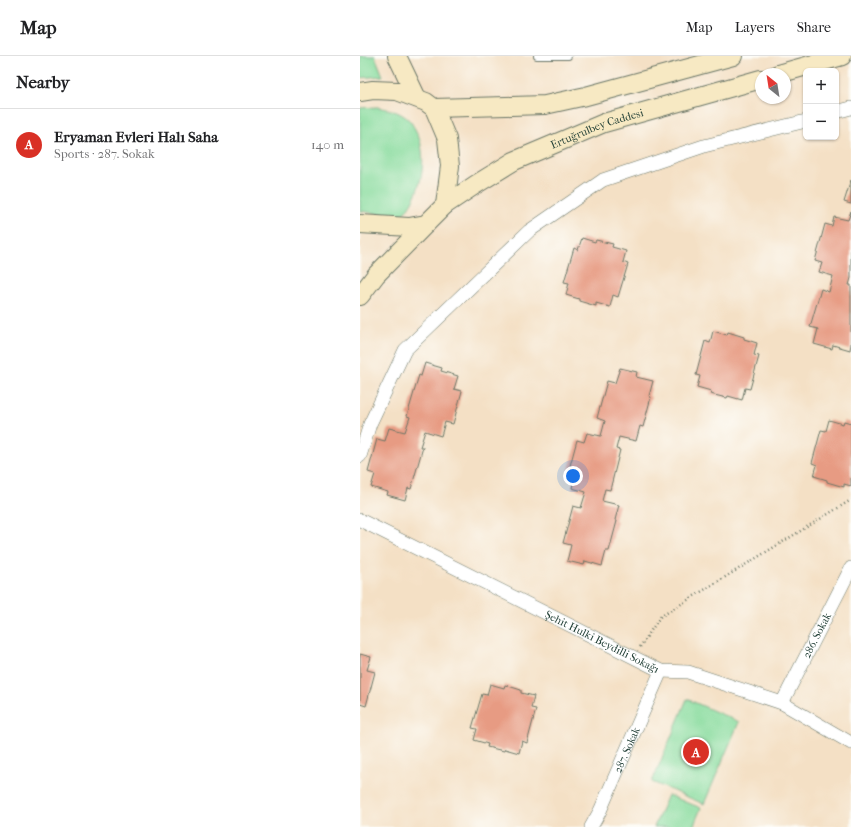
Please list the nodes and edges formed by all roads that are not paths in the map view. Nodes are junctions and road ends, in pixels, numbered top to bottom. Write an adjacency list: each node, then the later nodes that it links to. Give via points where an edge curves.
1 (397, 56): 9 (main road)
2 (537, 56): 3 (lane)
3 (568, 56)
4 (733, 56): 10 (main road, via 586,96 545,104)
5 (842, 56): 6 (main road)
6 (791, 70)
7 (755, 81): 14 (main road, Ertuğrulbey Caddesi, via 604,123 514,161)
8 (360, 92): 9 (main road, via 396,91)
9 (417, 98): 10 (main road)
10 (434, 108): 14 (main road, via 447,139 450,166)
11 (851, 108): 12 (street)
12 (839, 111)
13 (803, 122): 18 (street, via 704,146 603,180 529,231 406,350 370,424)
14 (445, 205): 16 (main road, Ertuğrulbey Caddesi)
15 (360, 224): 16 (main road, via 409,227)
16 (426, 224): 17 (main road, Ertuğrulbey Caddesi, via 376,275)
17 (360, 296)
18 (360, 456)
19 (360, 520): 21 (street, Şehit Hulki Beydilli Sokağı)
20 (851, 568): 22 (street, 286. Sokak)
21 (661, 671): 22 (street, Şehit Hulki Beydilli Sokağı, via 688,672); 24 (street, 287. Sokak)
22 (782, 703): 23 (street, Şehit Hulki Beydilli Sokağı)
23 (851, 743)
24 (591, 827)

